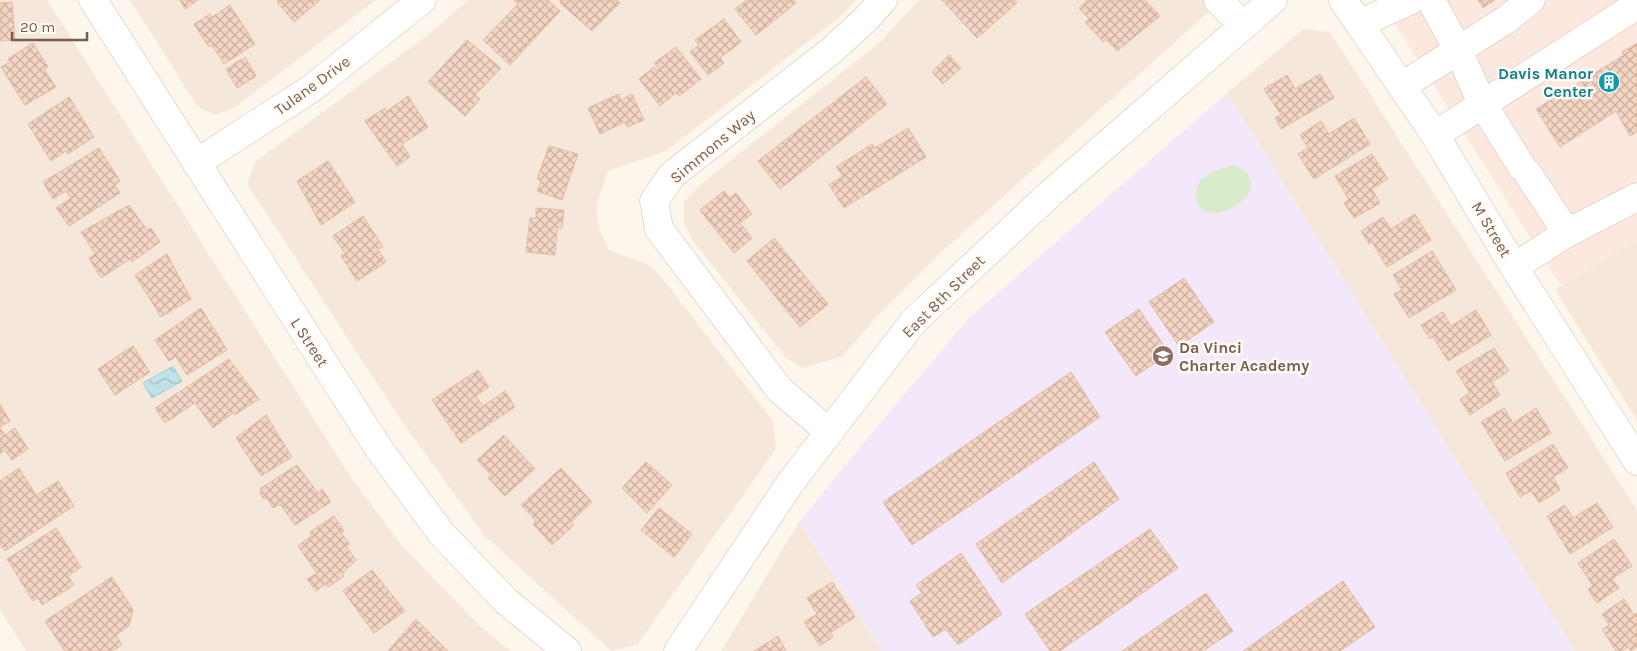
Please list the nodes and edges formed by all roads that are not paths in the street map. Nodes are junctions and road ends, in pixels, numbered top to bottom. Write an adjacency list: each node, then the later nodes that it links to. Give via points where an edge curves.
1 (93, 0): 17 (street, L Street)
2 (422, 0): 17 (street, Tulane Drive, via 312,88)
3 (883, 0): 21 (street, Simmons Way, via 831,51 672,175 654,201 659,229 780,389)
4 (1218, 0): 12 (street)
5 (1273, 0): 12 (street, East 8th Street)
6 (1343, 0): 11 (street, M Street)
7 (1410, 0): 11 (street)
8 (1431, 0): 13 (street)
9 (1531, 0): 13 (street, via 1508,19)
10 (1637, 5): 15 (street)
11 (1360, 23): 14 (street, M Street)
12 (1243, 26): 21 (street, East 8th Street, via 1051,193 914,321)
13 (1458, 50): 14 (street); 15 (street)
14 (1402, 86): 16 (street, M Street)
15 (1482, 104): 16 (street); 19 (street)
16 (1435, 135): 20 (street, M Street)
17 (196, 162): 23 (street, L Street, via 377,446 441,533 506,601)
18 (1637, 197): 19 (street)
19 (1567, 233): 20 (street)
20 (1514, 267): 22 (street, M Street)
21 (829, 432): 24 (street, East 8th Street, via 791,482)
22 (1637, 461)
23 (567, 651)
24 (678, 651)

